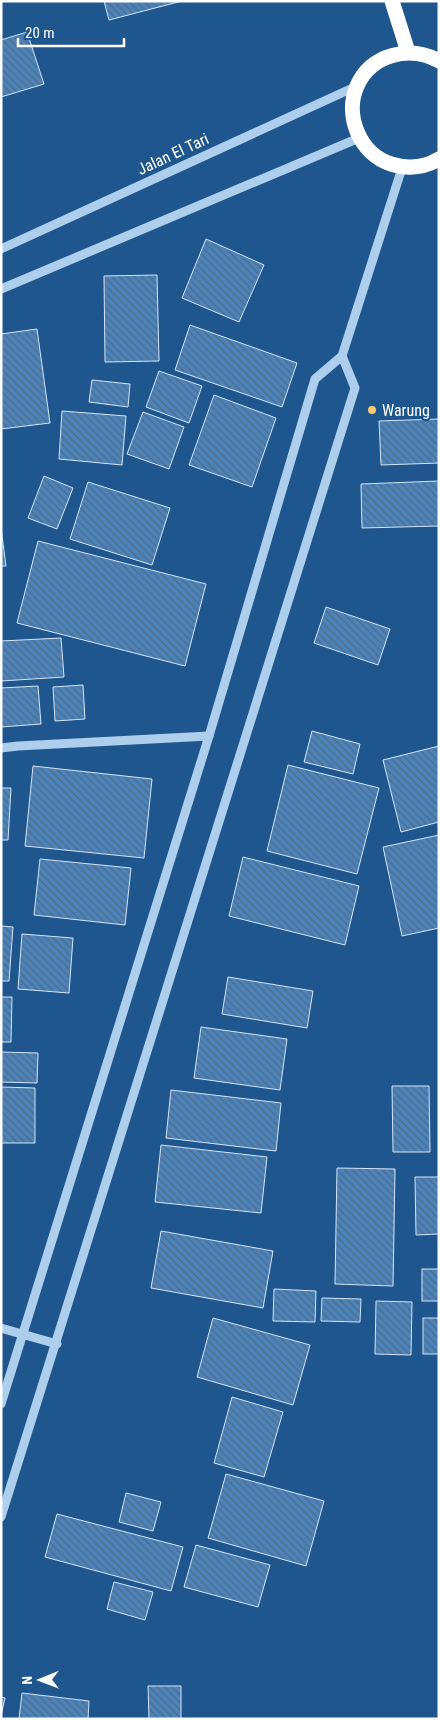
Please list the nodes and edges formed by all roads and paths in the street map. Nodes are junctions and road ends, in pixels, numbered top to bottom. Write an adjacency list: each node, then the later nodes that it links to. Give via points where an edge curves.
1 (392, 1): 2 (highway)
2 (408, 52): 3 (highway); 4 (highway, via 378,62)
3 (439, 61)
4 (357, 86): 5 (highway, via 353,121); 8 (street, Jalan El Tari)
5 (359, 138): 7 (highway, via 370,153); 9 (street)
6 (439, 159): 7 (highway, via 420,167)
7 (402, 168): 10 (street)
8 (1, 249)
9 (1, 289)
10 (342, 356): 11 (street, via 315,379); 15 (street, via 355,388)
11 (208, 736): 12 (street); 14 (street)
12 (1, 748)
13 (1, 1328): 14 (street)
14 (23, 1334): 15 (street); 16 (street)
15 (57, 1344): 17 (street)
16 (1, 1404)
17 (1, 1518)

